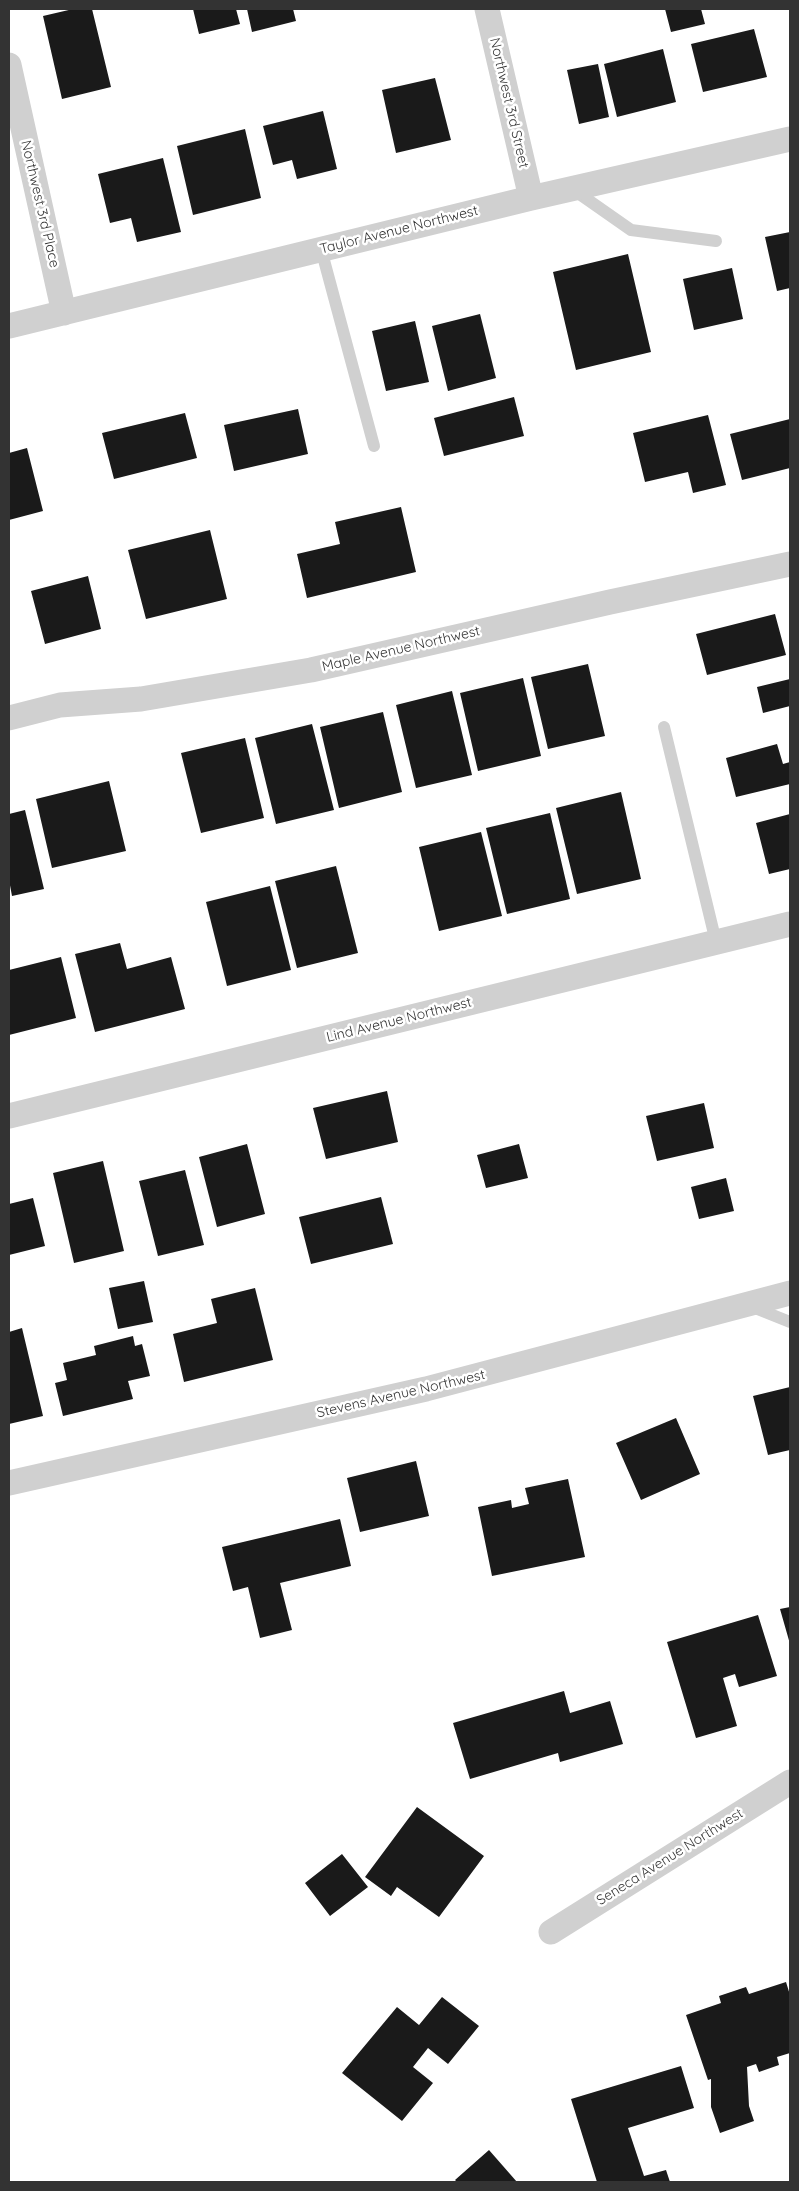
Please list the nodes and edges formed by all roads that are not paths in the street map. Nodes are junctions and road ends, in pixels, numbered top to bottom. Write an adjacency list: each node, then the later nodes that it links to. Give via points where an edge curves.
1 (487, 9): 5 (street, Northwest 3rd Street)
2 (9, 65): 8 (street, Northwest 3rd Place)
3 (790, 139): 4 (street, Taylor Avenue Northwest)
4 (571, 188): 5 (street, Taylor Avenue Northwest); 6 (lane, via 631,230)
5 (532, 198): 7 (street, Taylor Avenue Northwest)
6 (716, 241)
7 (321, 249): 8 (street, Taylor Avenue Northwest); 10 (lane)
8 (64, 313): 9 (street, Taylor Avenue Northwest)
9 (9, 326)
10 (374, 446)
11 (790, 564): 12 (street, Maple Avenue Northwest, via 310,670 141,699 60,705)
12 (9, 718)
13 (664, 726): 15 (lane)
14 (790, 924): 15 (street, Lind Avenue Northwest)
15 (716, 942): 16 (street, Lind Avenue Northwest)
16 (9, 1116)
17 (790, 1293): 18 (street, Stevens Avenue Northwest)
18 (748, 1306): 19 (lane); 20 (street, Stevens Avenue Northwest, via 426,1390)
19 (790, 1322)
20 (9, 1483)
21 (790, 1782): 22 (street, Seneca Avenue Northwest)
22 (550, 1932)

